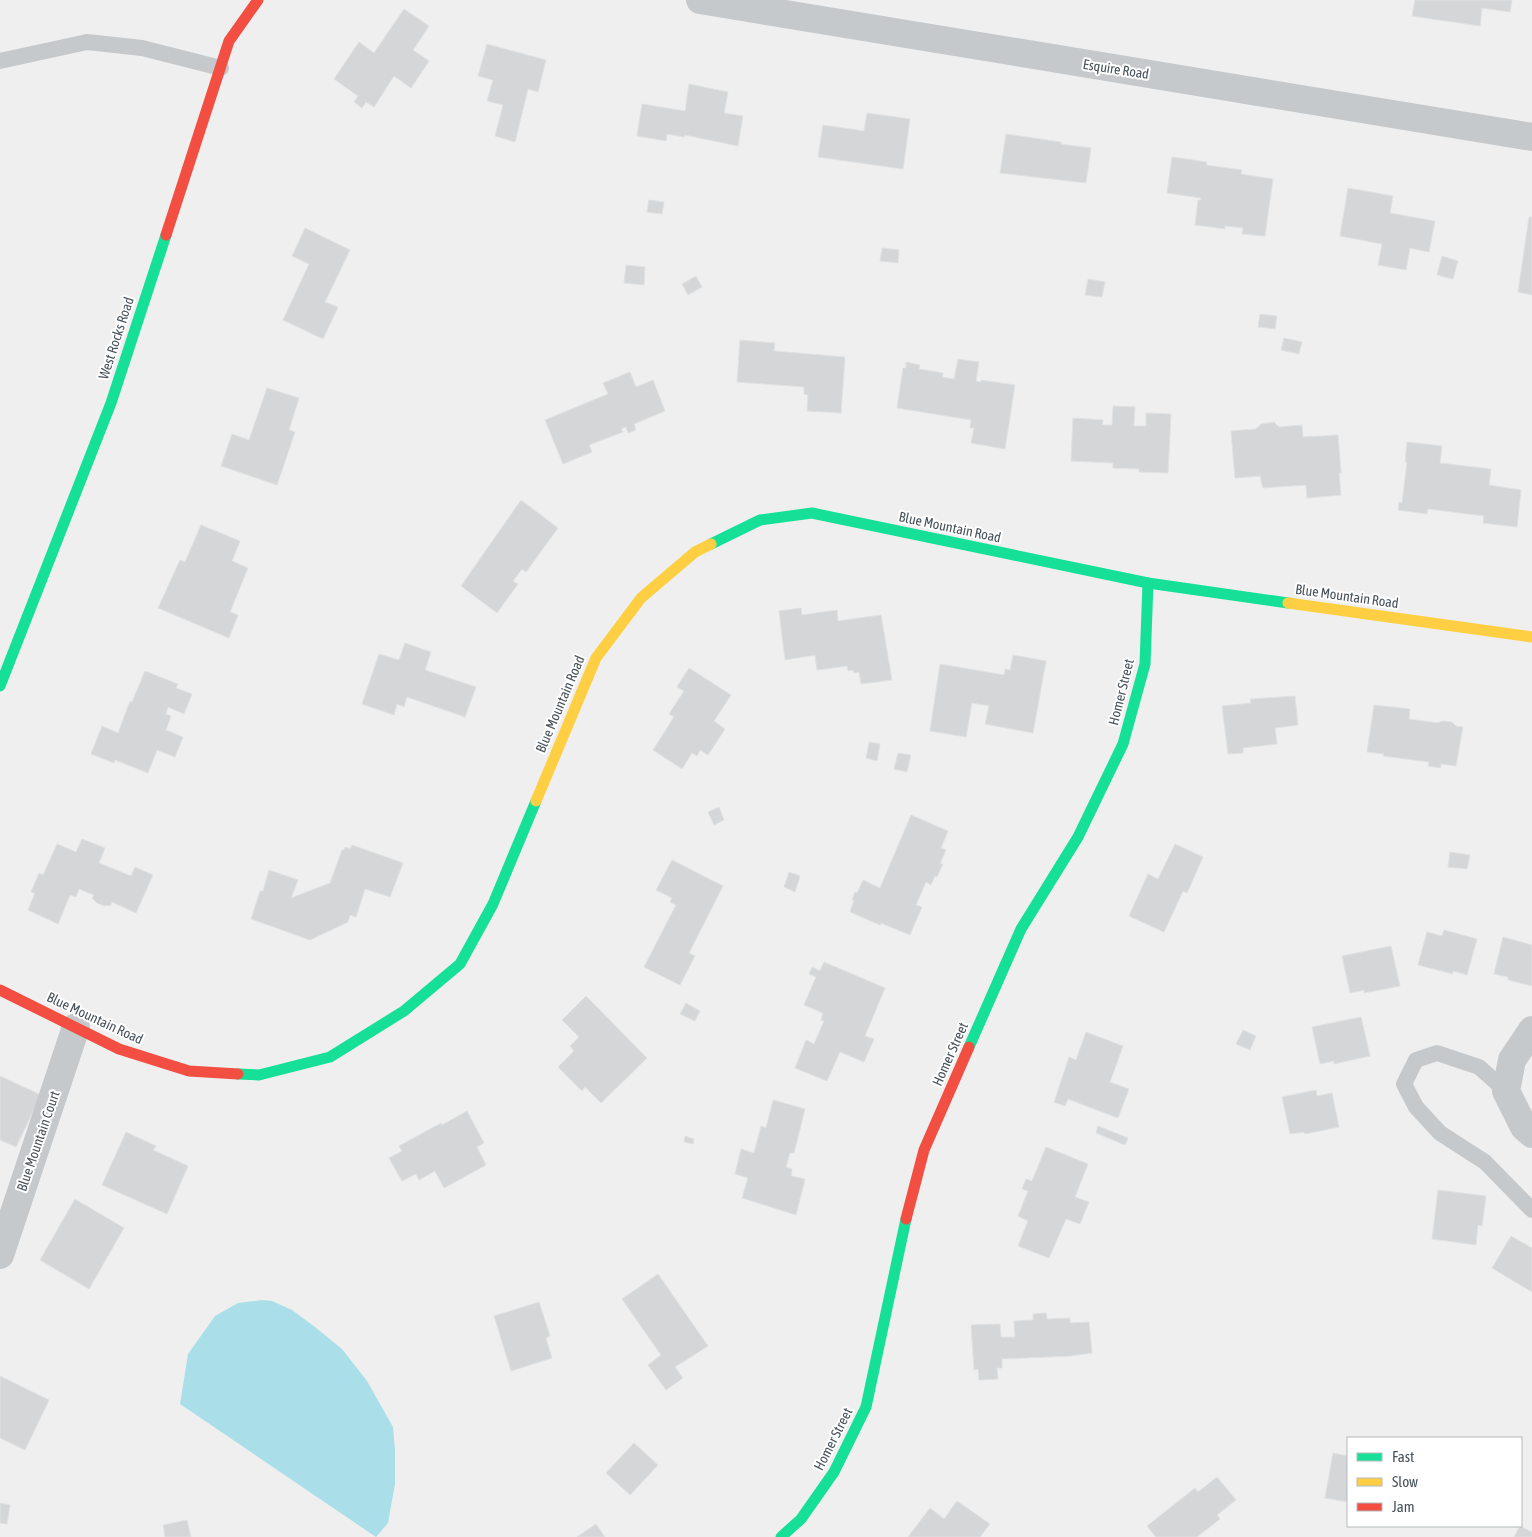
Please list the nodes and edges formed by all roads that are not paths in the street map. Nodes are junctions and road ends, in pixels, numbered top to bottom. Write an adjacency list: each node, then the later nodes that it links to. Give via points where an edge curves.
1 (258, 0): 4 (street, West Rocks Road, via 229,41)
2 (700, 0): 5 (street, Esquire Road)
3 (0, 61): 4 (lane, via 87,42 142,48)
4 (221, 68): 8 (street, West Rocks Road, via 111,403)
5 (1532, 137)
6 (1148, 584): 7 (street, Blue Mountain Road); 10 (street, Blue Mountain Road, via 812,513 760,520 696,552 648,592 596,658 493,904 460,964 404,1011 330,1057 259,1075 189,1071 119,1048); 16 (street, Homer Street, via 1145,664 1123,744 1078,837 1021,929 924,1150 899,1247 866,1407 834,1472 801,1519)
7 (1532, 637)
8 (0, 686)
9 (0, 990): 10 (street, Blue Mountain Road)
10 (76, 1027): 15 (street, Blue Mountain Court)
11 (1532, 1030): 12 (street, via 1512,1060)
12 (1506, 1091): 13 (street, via 1524,1127); 14 (lane, via 1479,1067 1437,1053 1416,1060 1404,1084 1416,1107 1440,1133 1485,1162)
13 (1532, 1134)
14 (1532, 1210)
15 (0, 1255)
16 (781, 1537)

